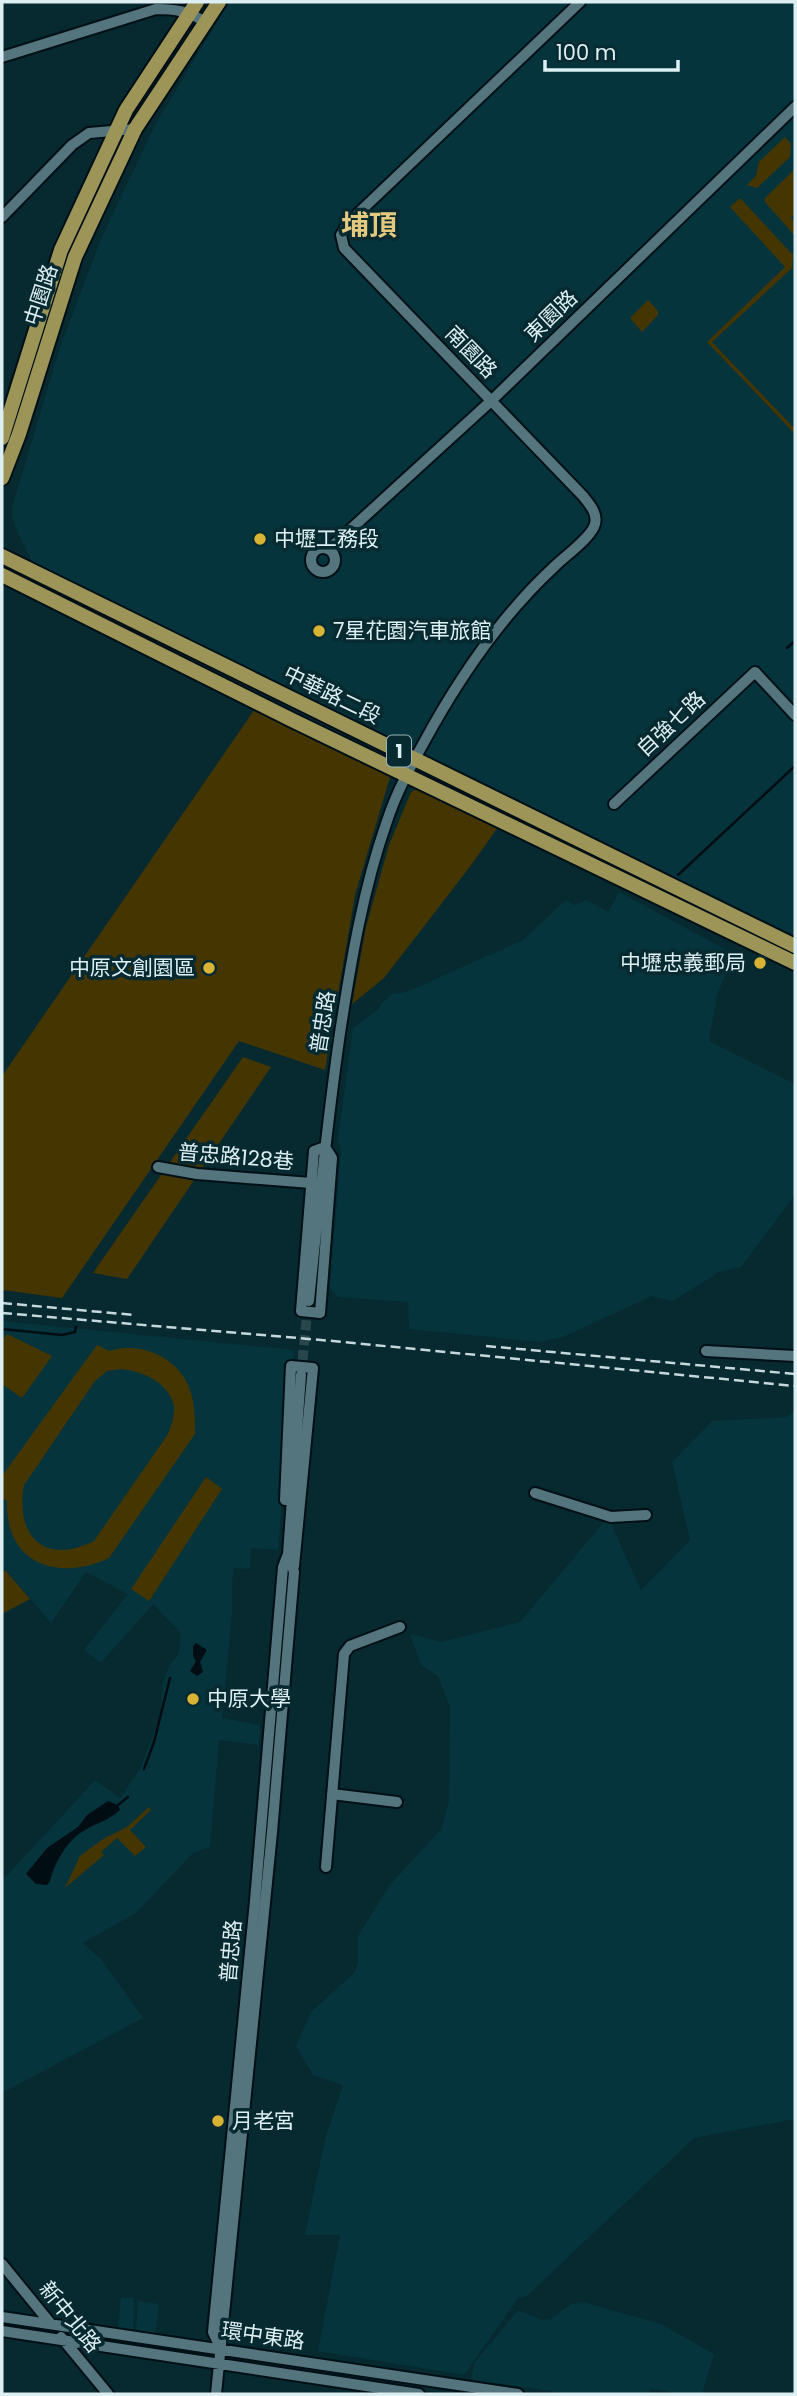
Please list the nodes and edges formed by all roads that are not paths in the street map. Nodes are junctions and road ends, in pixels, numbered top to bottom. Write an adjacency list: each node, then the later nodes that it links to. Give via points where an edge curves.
1 (219, 2): 4 (main road, 中園路)
2 (580, 2): 10 (street, 南園路, via 348,223 341,235 344,248)
3 (193, 7): 4 (street); 5 (street, via 156,9); 8 (main road, 中園路)
4 (205, 22): 7 (main road, 中園路)
5 (2, 57)
6 (795, 107): 10 (street, 東園路)
7 (135, 129): 8 (street); 12 (main road, 中園路, via 75,257)
8 (116, 131): 9 (street, via 89,132); 11 (main road, 中園路, via 61,250)
9 (2, 217)
10 (491, 401): 13 (street, 東園路); 17 (street, 南園路, via 583,496 595,513 595,523 493,635)
11 (2, 438)
12 (2, 478)
13 (329, 549)
14 (4, 554): 17 (main road, 中華路二段 / 1)
15 (2, 575): 18 (main road, 中華路二段 / 1)
16 (795, 715): 19 (street, 自強七路, via 755,672)
17 (415, 759): 18 (street, 普忠路); 20 (main road, 中華路二段 / 1)
18 (405, 775): 20 (main road, 中華路二段 / 1); 21 (street, 普忠路, via 370,871 356,932)
19 (614, 804)
20 (793, 955)
21 (325, 1147): 23 (street, via 314,1151); 23 (street, via 332,1158 320,1313 301,1311); 24 (street, 普忠路)
22 (158, 1167): 23 (street, 普忠路128巷)
23 (311, 1183)
24 (309, 1301)
25 (706, 1351): 26 (street)
26 (795, 1356)
27 (301, 1375): 30 (street, 普忠路)
28 (535, 1493): 29 (street, via 611,1517)
29 (646, 1515)
30 (288, 1570): 30 (street, via 313,1368 291,1366); 40 (street, 普忠路, via 212,2332)
31 (400, 1627): 32 (street, via 350,1646 344,1654)
32 (332, 1794): 33 (street); 34 (street)
33 (397, 1802)
34 (326, 1867)
35 (2, 2264): 37 (street, 新中北路)
36 (2, 2317): 37 (street, 環中東路)
37 (51, 2324): 39 (street, 新中北路); 40 (street, 環中東路)
38 (2, 2331): 39 (street, 環中東路)
39 (64, 2340): 41 (street, 環中東路); 42 (street, 新中北路)
40 (221, 2349): 41 (street, 普忠路); 45 (street, 環中東路)
41 (220, 2365): 43 (street, 普忠路); 44 (street, 環中東路)
42 (108, 2394)
43 (216, 2394)
44 (419, 2394)
45 (518, 2394)

